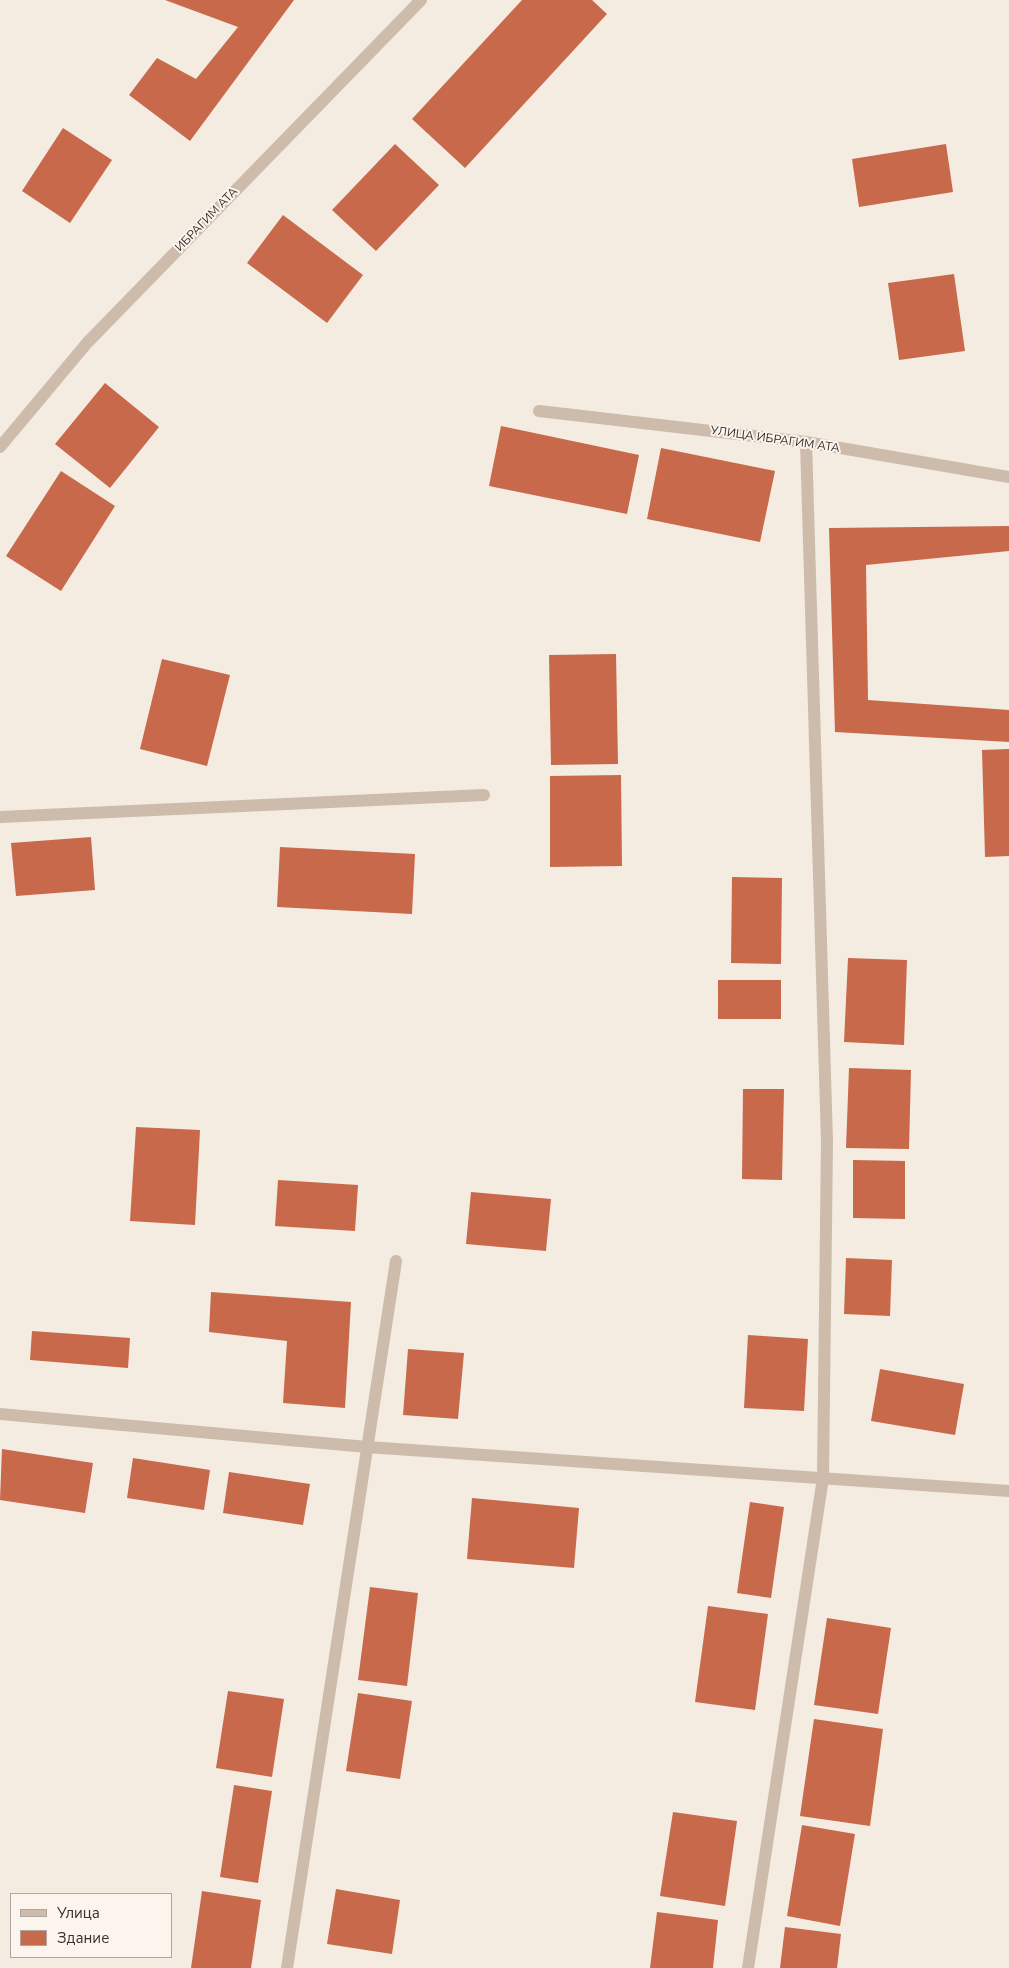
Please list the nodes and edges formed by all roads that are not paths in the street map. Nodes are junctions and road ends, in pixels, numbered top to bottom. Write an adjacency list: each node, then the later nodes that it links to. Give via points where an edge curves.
1 (421, 0): 4 (street, ИБРАГИМ АТА, via 87,343)
2 (540, 411): 3 (street, УЛИЦА ИБРАГИМ АТА)
3 (806, 442): 5 (street, УЛИЦА ИБРАГИМ АТА); 11 (street, via 828,1142)
4 (0, 448)
5 (1009, 477)
6 (484, 795): 7 (street)
7 (0, 817)
8 (396, 1261): 10 (street)
9 (0, 1414): 10 (street)
10 (367, 1447): 11 (street); 13 (street)
11 (823, 1478): 12 (street); 14 (street)
12 (1009, 1490)
13 (287, 1968)
14 (748, 1968)

